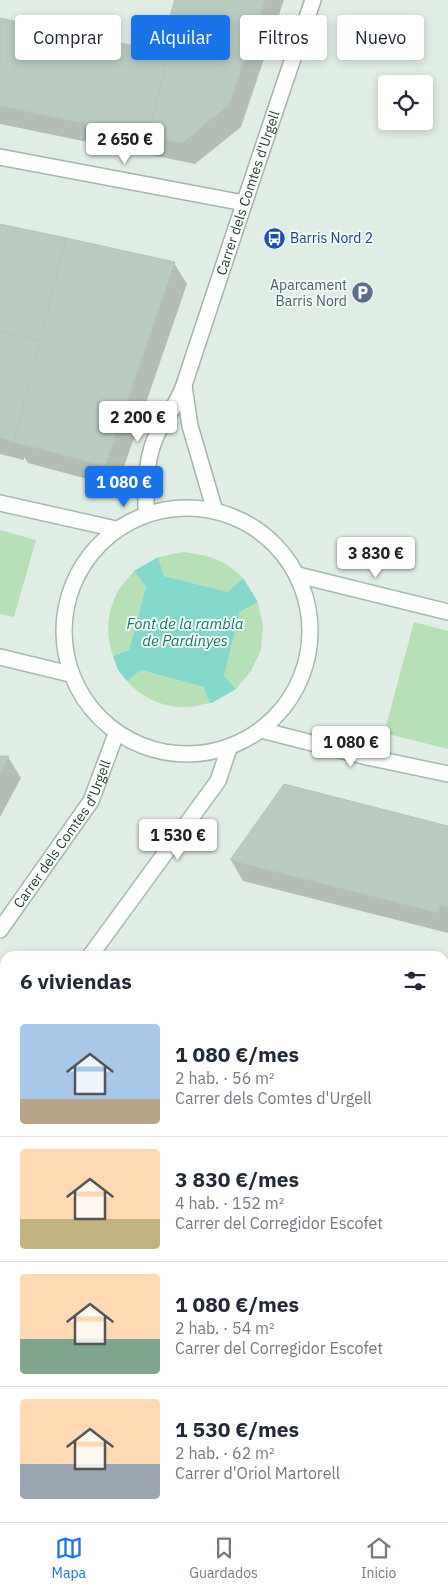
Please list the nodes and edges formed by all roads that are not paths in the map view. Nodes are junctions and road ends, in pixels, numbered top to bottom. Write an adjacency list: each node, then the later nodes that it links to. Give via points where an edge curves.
1 (312, 0): 3 (street, Carrer dels Comtes d'Urgell)
2 (0, 157): 3 (street)
3 (244, 203): 4 (street, Carrer dels Comtes d'Urgell)
4 (184, 386): 6 (street, Carrer dels Comtes d'Urgell, via 190,426); 7 (street, Carrer dels Comtes d'Urgell, via 157,434 149,459)
5 (0, 502): 8 (street)
6 (215, 511): 7 (street, via 180,508); 9 (street, via 248,524 263,535 277,546)
7 (146, 514): 8 (street)
8 (116, 529): 12 (street, via 87,557 69,594 63,634)
9 (298, 575): 10 (street); 13 (street, via 308,607 310,642 302,675 286,706)
10 (448, 612)
11 (0, 657): 12 (street)
12 (70, 674): 14 (street, via 89,707)
13 (261, 730): 15 (street); 16 (street)
14 (116, 734): 15 (street, via 152,750 181,754); 17 (street, Carrer dels Comtes d'Urgell, via 91,801)
15 (229, 748): 18 (street, via 218,781)
16 (448, 774)
17 (0, 930)
18 (94, 951)

